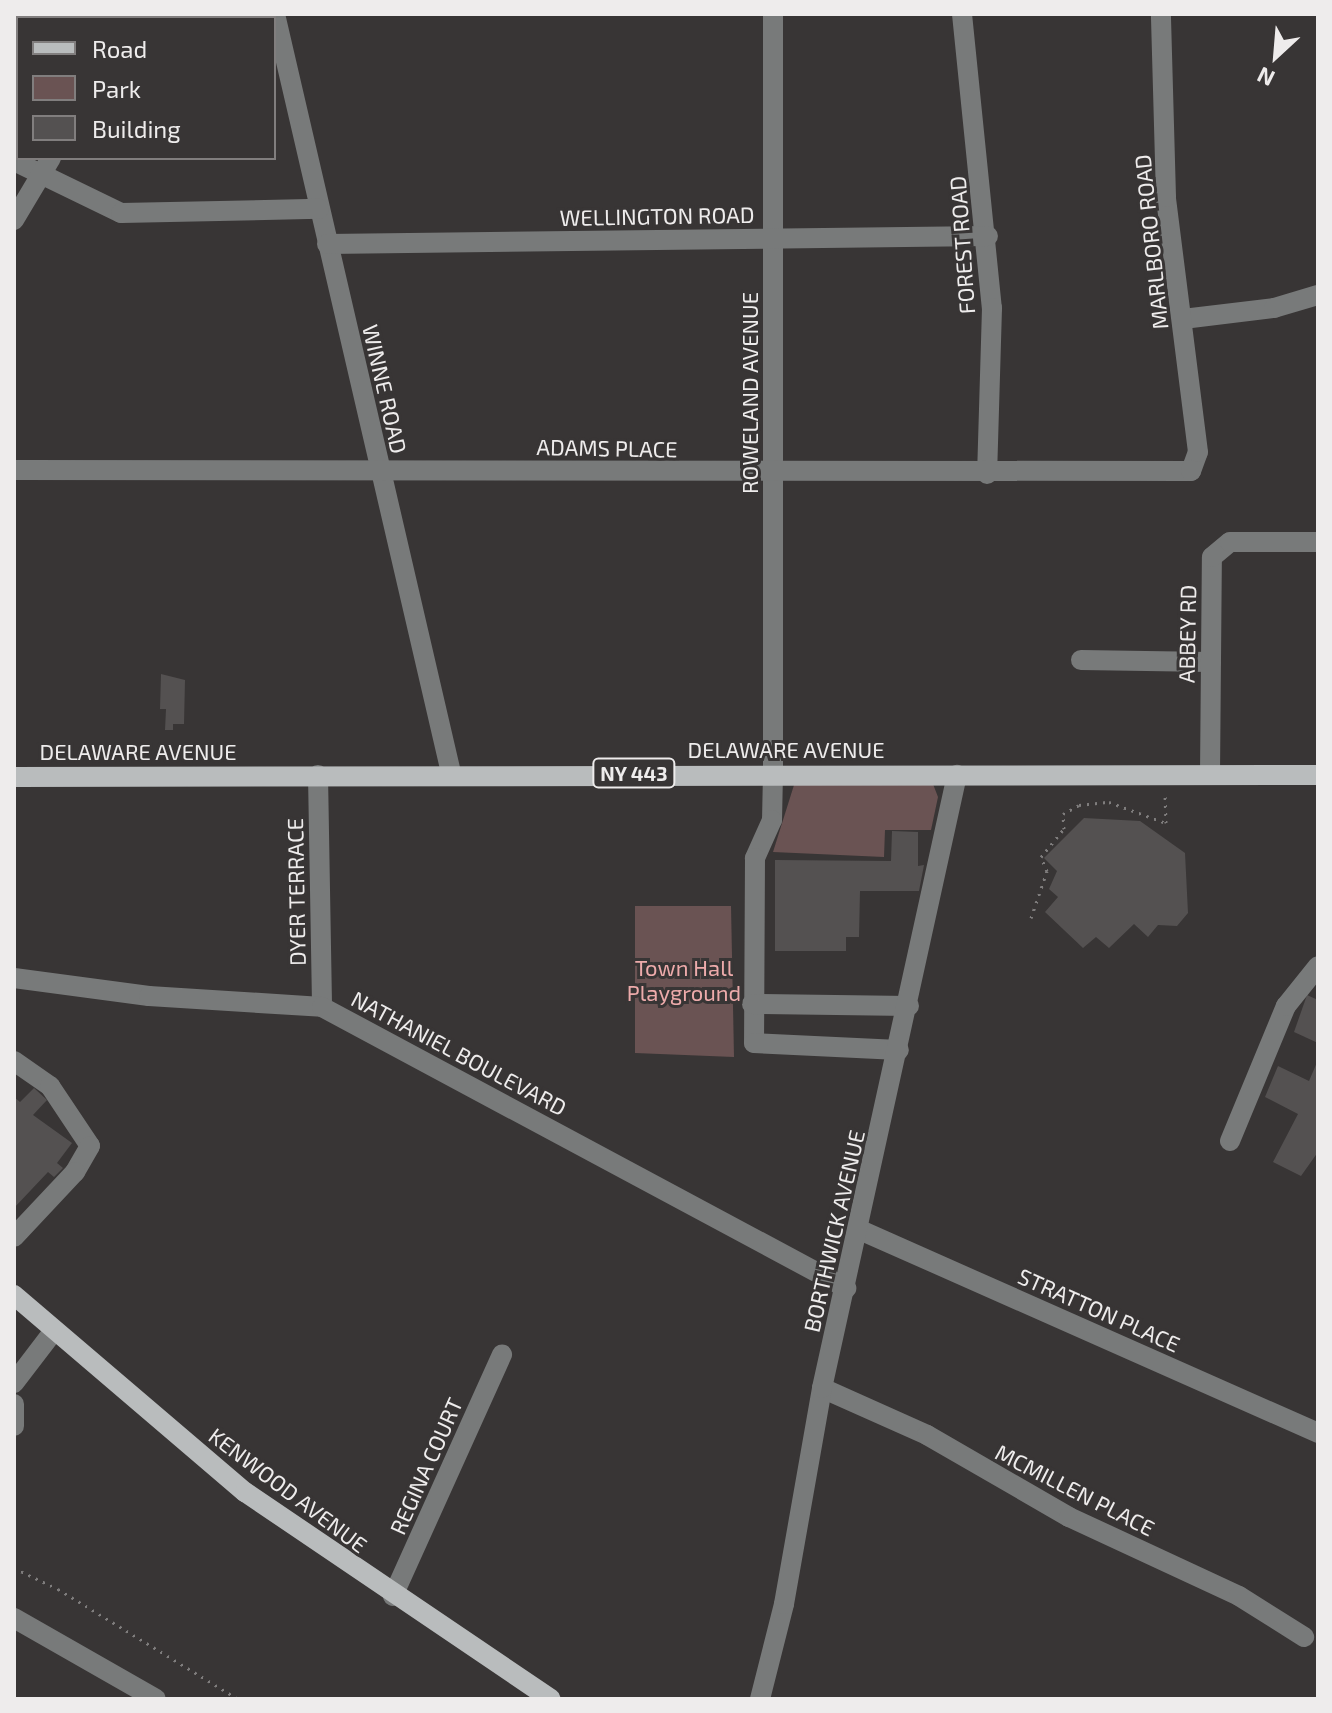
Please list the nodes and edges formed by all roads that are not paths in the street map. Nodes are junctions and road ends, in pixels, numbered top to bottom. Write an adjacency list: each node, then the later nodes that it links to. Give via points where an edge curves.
1 (773, 14): 11 (street, ROWELAND AVENUE)
2 (962, 14): 10 (street, FOREST ROAD)
3 (1161, 14): 14 (street, MARLBORO ROAD, via 1166,197)
4 (276, 18): 8 (street, WINNE ROAD)
5 (50, 160): 7 (street)
6 (14, 161): 7 (street)
7 (40, 178): 8 (street, via 121,213); 9 (street)
8 (319, 209): 12 (street, WINNE ROAD)
9 (14, 220)
10 (988, 236): 11 (street, WELLINGTON ROAD); 19 (street, FOREST ROAD, via 992,308)
11 (776, 239): 12 (street, WELLINGTON ROAD); 18 (street, ROWELAND AVENUE)
12 (327, 244): 16 (street, WINNE ROAD)
13 (1318, 295): 14 (street, via 1274,308)
14 (1183, 319): 15 (street, MARLBORO ROAD, via 1198,452)
15 (1194, 463): 19 (street, ADAMS PLACE, via 1181,474)
16 (378, 469): 17 (street, ADAMS PLACE); 18 (street, ADAMS PLACE); 23 (street, WINNE ROAD)
17 (14, 470)
18 (774, 474): 19 (street, ADAMS PLACE); 24 (street, ROWELAND AVENUE)
19 (987, 474)
20 (1318, 542): 22 (street, ABBEY RD, via 1230,542 1212,557)
21 (1081, 660): 22 (street)
22 (1211, 662): 25 (street, ABBEY RD)
23 (451, 773): 24 (main road, DELAWARE AVENUE / NY 443); 26 (main road, DELAWARE AVENUE / NY 443)
24 (773, 773): 27 (main road, DELAWARE AVENUE / NY 443); 32 (street, ROWELAND AVENUE, via 772,820 755,858)
25 (1210, 774): 27 (main road, DELAWARE AVENUE / NY 443); 28 (main road, DELAWARE AVENUE / NY 443)
26 (318, 775): 29 (main road, DELAWARE AVENUE / NY 443); 34 (street, DYER TERRACE)
27 (957, 775): 33 (street, BORTHWICK AVENUE)
28 (1318, 775)
29 (14, 777)
30 (1318, 966): 37 (street, via 1286,1006)
31 (14, 978): 34 (street, NATHANIEL BOULEVARD, via 149,996)
32 (752, 1004): 33 (street); 35 (street, ROWELAND AVENUE, via 754,1043)
33 (909, 1006): 35 (street, BORTHWICK AVENUE)
34 (322, 1007): 40 (street, NATHANIEL BOULEVARD)
35 (899, 1050): 38 (street, BORTHWICK AVENUE)
36 (14, 1061): 39 (street, via 50,1086 90,1146 75,1172)
37 (1230, 1141)
38 (860, 1230): 40 (street, BORTHWICK AVENUE); 48 (street, STRATTON PLACE)
39 (14, 1237)
40 (846, 1288): 45 (street, BORTHWICK AVENUE)
41 (15, 1298): 42 (main road, KENWOOD AVENUE)
42 (53, 1332): 44 (street); 49 (main road, KENWOOD AVENUE, via 245,1492)
43 (502, 1355): 49 (street, REGINA COURT)
44 (14, 1383)
45 (822, 1388): 51 (street, MCMILLEN PLACE, via 927,1435 1069,1517 1239,1596); 54 (street, BORTHWICK AVENUE, via 784,1604)
46 (14, 1404): 47 (street)
47 (14, 1426)
48 (1318, 1433)
49 (393, 1596): 53 (main road, KENWOOD AVENUE)
50 (14, 1618): 52 (street)
51 (1304, 1637)
52 (156, 1699)
53 (551, 1699)
54 (760, 1699)

